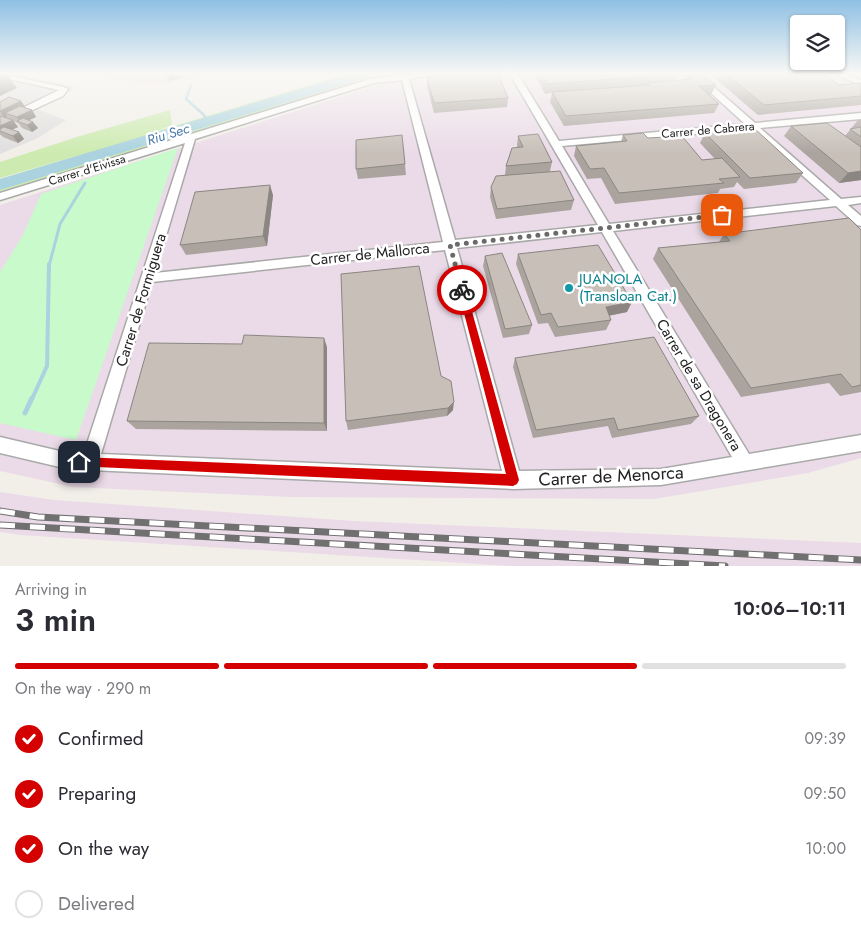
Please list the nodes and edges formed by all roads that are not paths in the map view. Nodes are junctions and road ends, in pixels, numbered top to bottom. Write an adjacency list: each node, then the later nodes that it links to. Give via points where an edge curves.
1 (44, 100): 7 (street)
2 (310, 100): 9 (street, Carrer d'Eivissa)
3 (411, 100): 16 (street)
4 (530, 100): 10 (street, Carrer de sa Dragonera)
5 (724, 100): 8 (street)
6 (861, 116): 8 (street, Carrer de Cabrera)
7 (0, 122)
8 (753, 126): 10 (street, Carrer de Cabrera); 13 (street)
9 (192, 137): 11 (street, Carrer d'Eivissa); 17 (street, Carrer de Formiguera)
10 (556, 144): 15 (street, Carrer de sa Dragonera)
11 (0, 197)
12 (861, 200): 13 (street, Carrer de Mallorca)
13 (839, 203): 14 (street); 15 (street, Carrer de Mallorca)
14 (861, 222)
15 (606, 228): 16 (street, Carrer de Mallorca); 21 (street, Carrer de sa Dragonera)
16 (450, 245): 17 (street, Carrer de Mallorca); 22 (street)
17 (148, 278): 20 (street, Carrer de Formiguera)
18 (861, 444): 21 (street, Carrer de Menorca)
19 (0, 446): 20 (street, Carrer de Menorca, via 68,462)
20 (90, 462): 22 (street, Carrer de Menorca)
21 (745, 463): 22 (street, Carrer de Menorca, via 661,477)
22 (513, 480)

